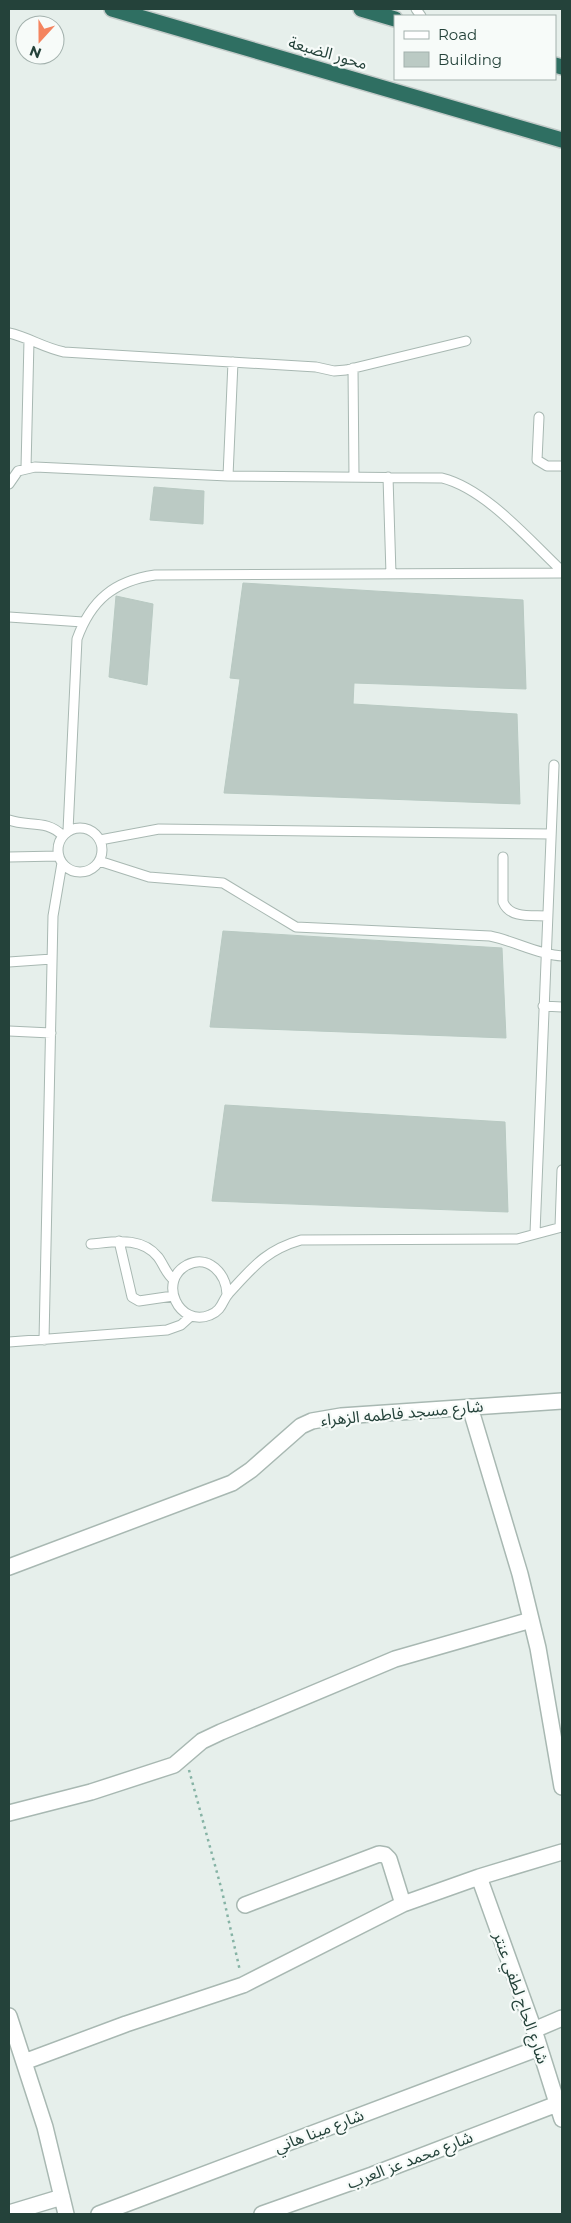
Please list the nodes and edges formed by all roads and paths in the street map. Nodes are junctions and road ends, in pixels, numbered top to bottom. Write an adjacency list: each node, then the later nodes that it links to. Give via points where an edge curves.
1 (112, 9): 4 (highway, محور الضبعة)
2 (361, 9): 3 (highway)
3 (394, 19)
4 (562, 140)
5 (9, 333): 6 (lane)
6 (29, 340): 8 (lane, via 64,352); 12 (lane)
7 (466, 341): 9 (lane)
8 (233, 362): 9 (lane, via 334,371); 13 (lane)
9 (353, 368): 14 (lane)
10 (539, 417): 11 (lane, via 537,460 548,466)
11 (562, 466)
12 (26, 468): 13 (lane); 16 (lane, via 18,471)
13 (228, 476): 14 (lane)
14 (354, 477): 15 (lane)
15 (388, 477): 17 (lane, via 442,478 470,488); 18 (lane)
16 (9, 484)
17 (562, 572): 18 (lane)
18 (391, 574): 20 (lane, via 155,575 121,584 106,594)
19 (9, 617): 20 (lane)
20 (83, 622): 23 (lane, via 77,639)
21 (554, 765): 24 (lane)
22 (9, 820): 23 (lane, via 45,824)
23 (66, 834): 25 (lane, via 82,828); 28 (lane, via 59,842)
24 (551, 834): 25 (lane, via 158,829); 30 (lane)
25 (100, 840): 29 (lane)
26 (9, 857): 28 (lane)
27 (503, 858): 30 (lane, via 503,902 506,908 515,914)
28 (61, 860): 29 (lane, via 74,871 81,872); 33 (lane, via 53,916)
29 (99, 861): 31 (lane, via 149,877 223,883 296,927 490,936)
30 (547, 916): 31 (lane)
31 (545, 954): 32 (lane); 35 (lane)
32 (562, 956)
33 (52, 959): 34 (lane); 38 (lane)
34 (9, 962)
35 (544, 1006): 36 (lane); 41 (lane)
36 (562, 1007)
37 (9, 1031): 38 (lane)
38 (51, 1032): 48 (lane)
39 (562, 1170): 40 (lane)
40 (561, 1227): 41 (lane)
41 (535, 1233): 45 (lane, via 517,1239 301,1240 270,1252 256,1262)
42 (119, 1242): 43 (lane); 44 (lane, via 131,1241 151,1250); 46 (lane, via 132,1297 139,1301)
43 (90, 1244)
44 (174, 1280): 45 (lane, via 187,1265 206,1263 223,1275); 46 (lane)
45 (227, 1294): 47 (lane, via 218,1311 210,1316)
46 (173, 1296): 47 (lane, via 183,1312)
47 (191, 1316): 48 (lane, via 181,1325 167,1330)
48 (44, 1340): 49 (lane)
49 (9, 1342)
50 (562, 1401): 51 (street, شارع مسجد فاطمه الزهراء)
51 (470, 1406): 52 (street, شارع مسجد فاطمه الزهراء, via 312,1421 301,1426 232,1483); 53 (street)
52 (9, 1568)
53 (531, 1620): 54 (street, via 395,1659 221,1732 202,1741); 55 (street)
54 (186, 1756): 56 (street, via 174,1765 148,1775); 61 (path)
55 (562, 1787)
56 (9, 1813)
57 (562, 1852): 58 (street)
58 (479, 1877): 59 (street); 64 (street, شارع الحاج لطفي عنتر)
59 (403, 1904): 60 (street, via 389,1859 379,1854); 61 (street)
60 (245, 1905)
61 (243, 1984): 66 (street)
62 (9, 2016): 66 (street)
63 (562, 2018): 64 (street)
64 (534, 2030): 65 (street, شارع الحاج لطفي عنتر)
65 (539, 2048): 67 (street, شارع الحاج لطفي عنتر); 72 (street, شارع مينا هاني)
66 (19, 2060): 69 (street, via 45,2126)
67 (557, 2104): 68 (street, شارع الحاج لطفي عنتر); 73 (street, شارع محمد عز العرب)
68 (562, 2119)
69 (62, 2197): 70 (street); 71 (street)
70 (9, 2213)
71 (66, 2214)
72 (99, 2214)
73 (262, 2214)

